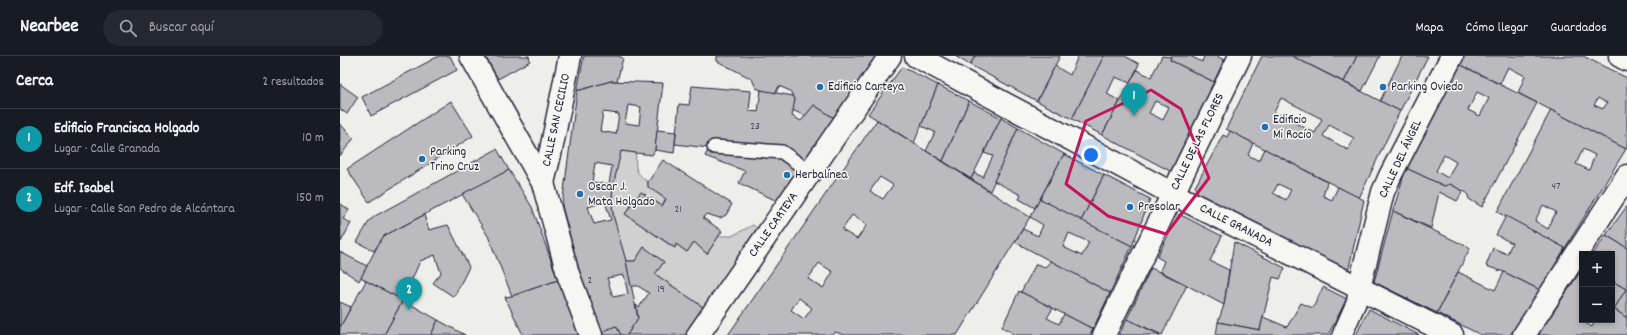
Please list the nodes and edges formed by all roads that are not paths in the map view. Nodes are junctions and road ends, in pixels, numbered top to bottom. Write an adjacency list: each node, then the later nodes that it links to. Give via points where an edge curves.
1 (471, 56): 12 (street)
2 (570, 56): 12 (street, CALLE SAN CECILIO)
3 (890, 56): 10 (street, CALLE CARTEYA)
4 (916, 56): 13 (street, CALLE GRANADA)
5 (1240, 56): 13 (street, CALLE DE LAS FLORES)
6 (1452, 56): 14 (street, CALLE DEL ÁNGEL, via 1383,192)
7 (1620, 56): 8 (street)
8 (1627, 60)
9 (714, 147): 10 (lane, via 782,152)
10 (810, 172): 16 (street, CALLE CARTEYA)
11 (1627, 176): 20 (street)
12 (543, 183): 15 (street, via 568,274)
13 (1173, 194): 14 (street, CALLE GRANADA); 17 (street, CALLE DE LAS FLORES)
14 (1359, 288): 18 (street, CALLE DEL ÁNGEL, via 1356,303); 19 (street, CALLE GRANADA)
15 (591, 335)
16 (698, 335)
17 (1104, 335)
18 (1342, 335)
19 (1452, 335)
20 (1524, 335)

